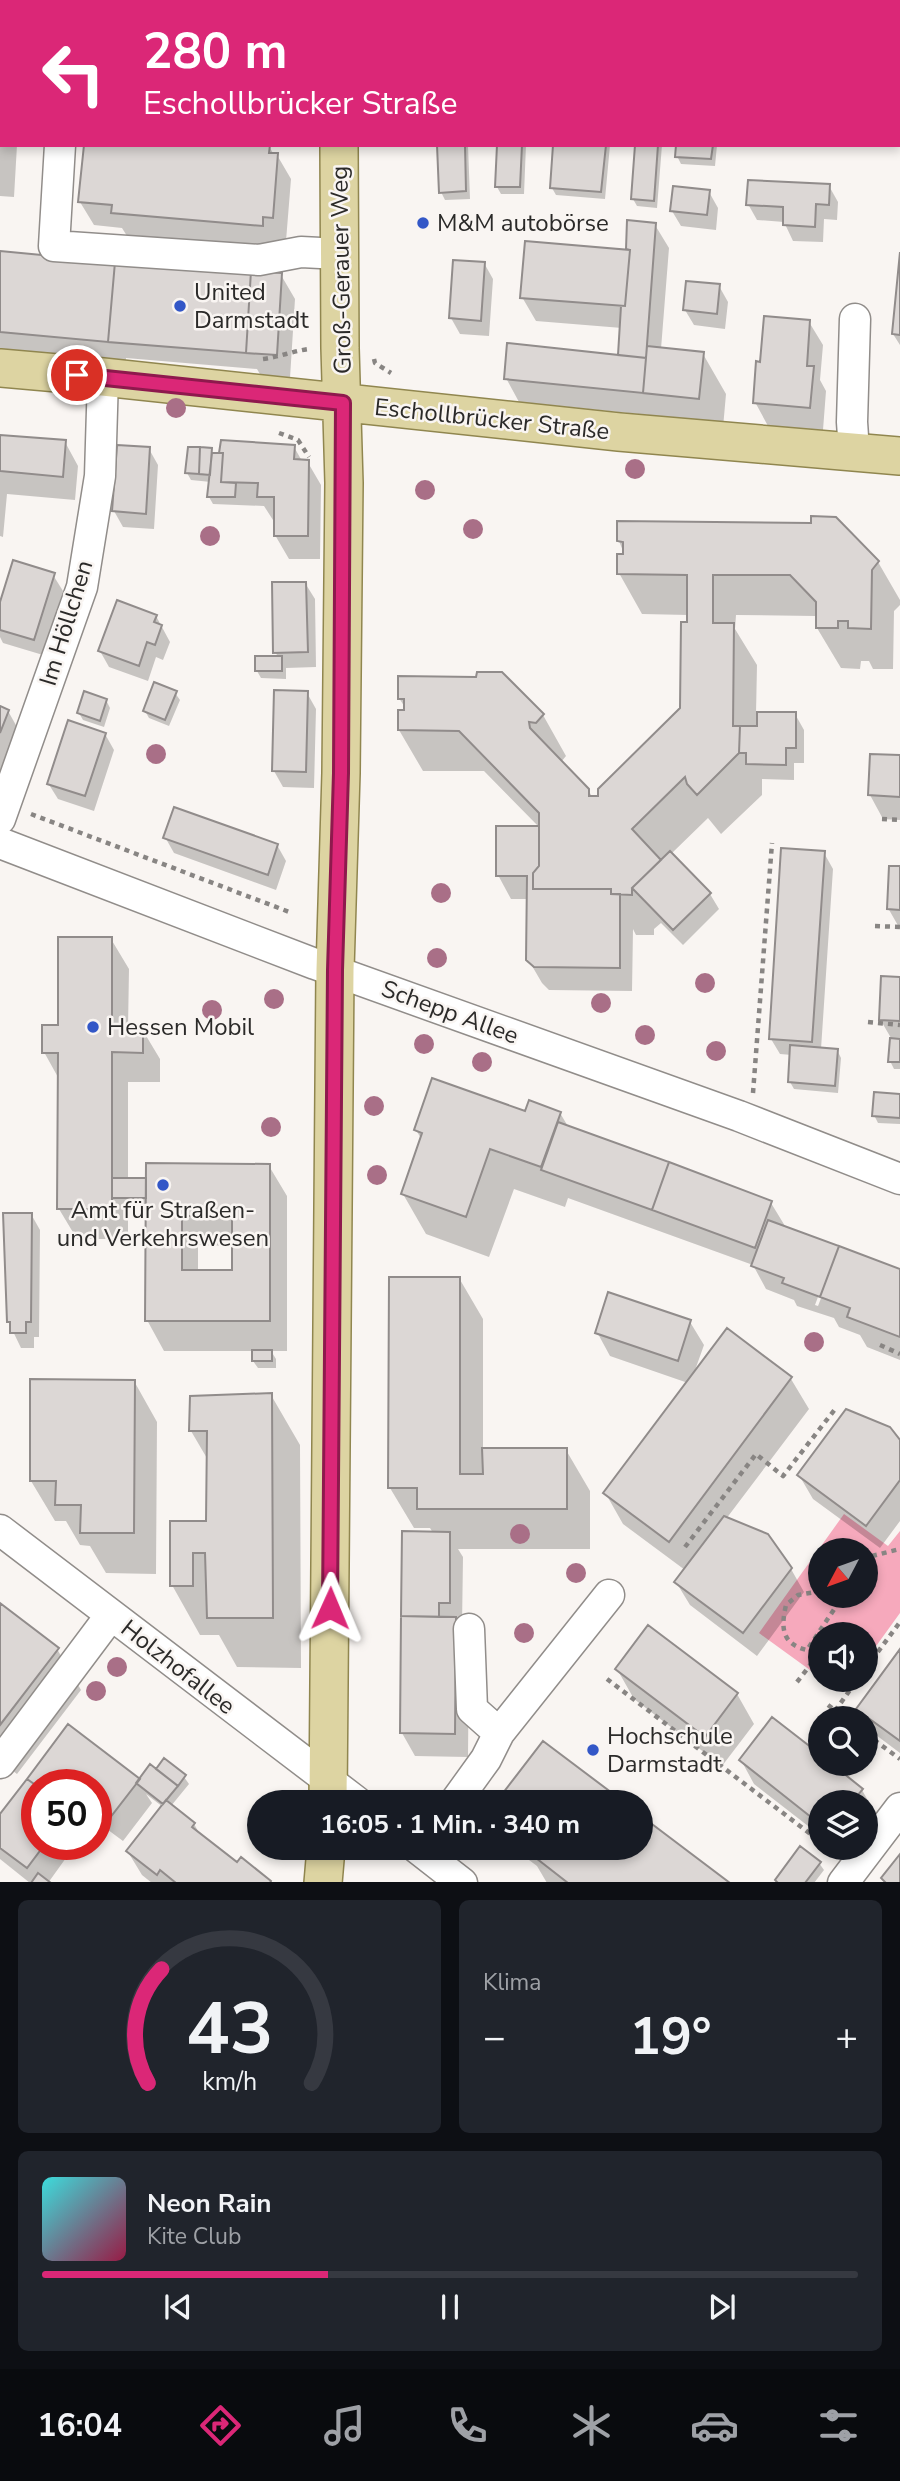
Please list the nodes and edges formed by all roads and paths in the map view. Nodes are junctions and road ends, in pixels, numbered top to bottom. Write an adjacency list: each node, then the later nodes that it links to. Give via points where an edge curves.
1 (60, 147): 3 (street, via 54,246 259,260 301,252)
2 (339, 147): 3 (main road, Groß-Gerauer Weg)
3 (340, 254): 11 (main road, Groß-Gerauer Weg)
4 (855, 319): 13 (street)
5 (313, 349): 7 (path)
6 (373, 355): 9 (path, via 375,363)
7 (254, 361)
8 (0, 368): 10 (main road, Eschollbrücker Straße)
9 (387, 372)
10 (103, 377): 11 (main road, Eschollbrücker Straße); 16 (street, Im Höllchen, via 100,477 82,587)
11 (343, 403): 13 (main road, Eschollbrücker Straße); 24 (main road, Groß-Gerauer Weg)
12 (279, 433): 15 (path, via 298,440)
13 (854, 451): 14 (main road, Eschollbrücker Straße)
14 (900, 456)
15 (312, 465)
16 (3, 812): 21 (path)
17 (882, 819): 18 (path)
18 (900, 820)
19 (0, 843): 24 (street, Schepp Allee)
20 (772, 843): 27 (path)
21 (292, 913)
22 (875, 926): 23 (path)
23 (900, 927)
24 (335, 970): 27 (street, Schepp Allee); 51 (main road, Groß-Gerauer Weg)
25 (868, 1022): 26 (path)
26 (900, 1025)
27 (751, 1122): 28 (street, Schepp Allee)
28 (900, 1179)
29 (880, 1345): 30 (path)
30 (900, 1353)
31 (836, 1408): 33 (path, via 783,1476 756,1454)
32 (0, 1530): 38 (street, Holzhofallee)
33 (685, 1548)
34 (900, 1549): 35 (path)
35 (878, 1554)
36 (808, 1593): 41 (path, via 786,1605 783,1620 785,1636 795,1647)
37 (609, 1595): 46 (street)
38 (111, 1615): 49 (street); 50 (street, Holzhofallee)
39 (900, 1622): 42 (path)
40 (469, 1629): 46 (street, via 472,1709)
41 (808, 1649)
42 (878, 1652)
43 (808, 1667): 45 (path)
44 (607, 1679): 54 (path)
45 (797, 1682)
46 (499, 1733): 52 (street)
47 (878, 1743): 48 (path)
48 (900, 1759)
49 (0, 1763)
50 (330, 1790)
51 (338, 1790)
52 (464, 1790)
53 (900, 1808): 59 (street)
54 (808, 1832)
55 (325, 1860): 57 (main road)
56 (434, 1860): 58 (street)
57 (323, 1882)
58 (463, 1882)
59 (843, 1882)

